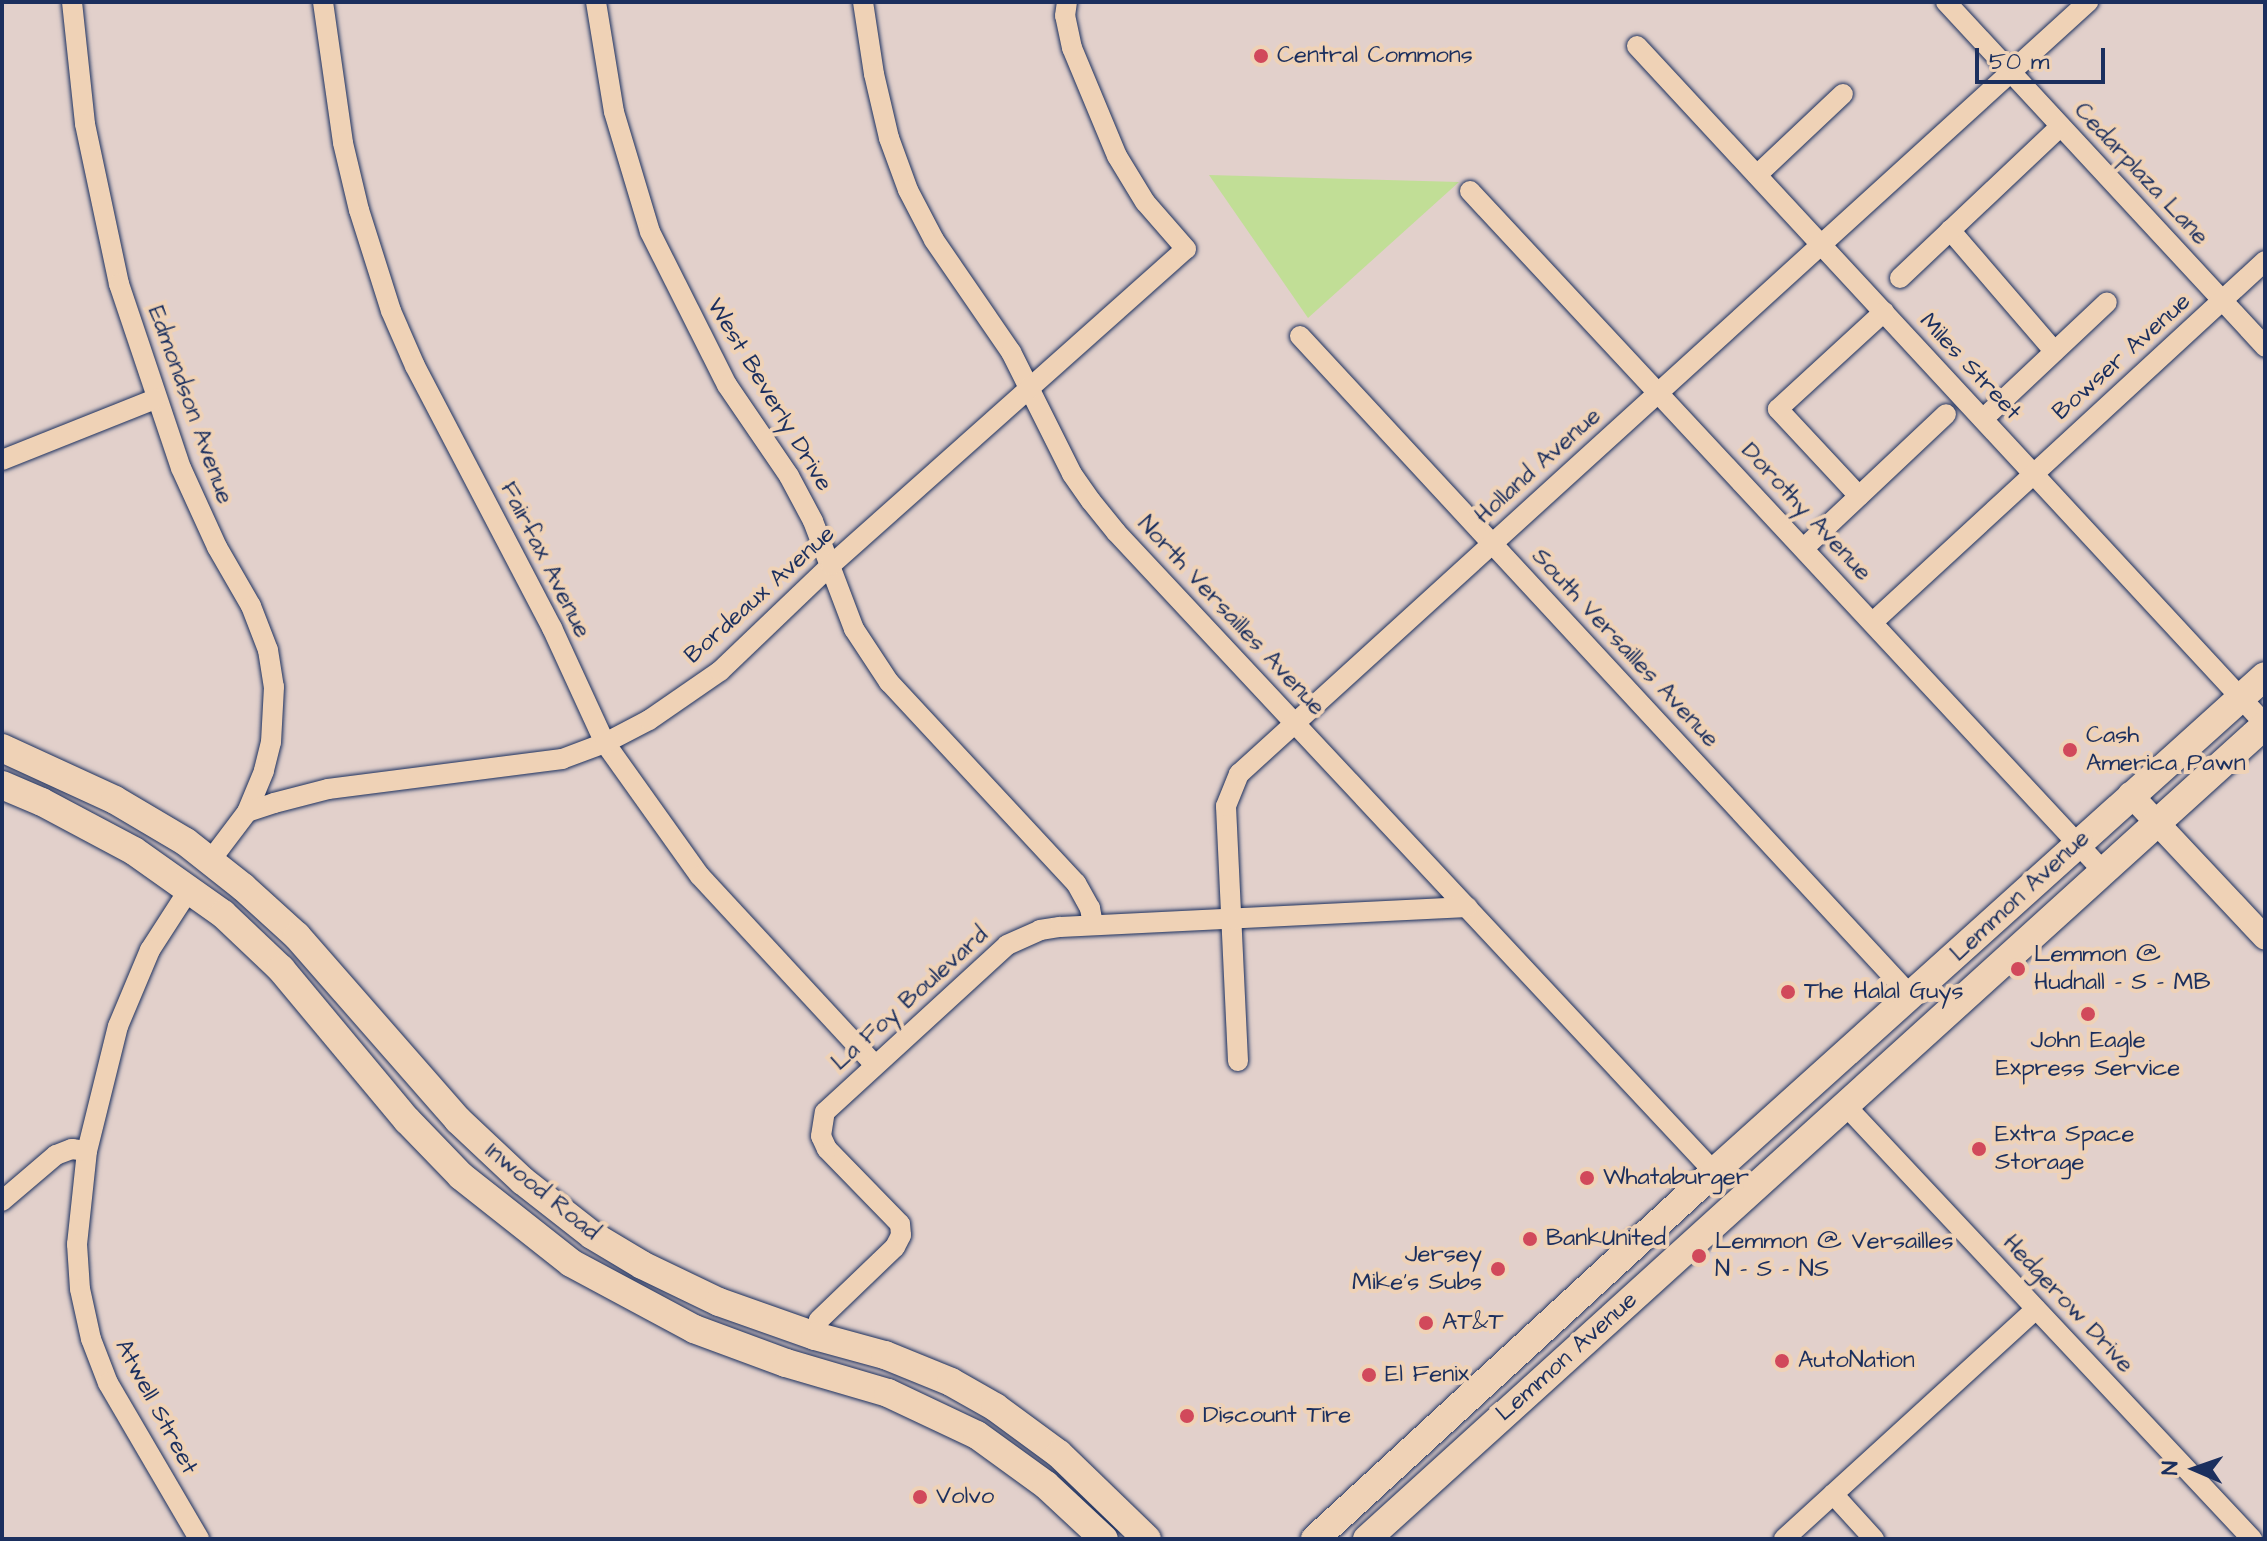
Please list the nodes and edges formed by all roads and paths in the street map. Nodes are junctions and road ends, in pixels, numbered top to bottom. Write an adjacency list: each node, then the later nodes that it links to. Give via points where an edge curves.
1 (72, 2): 26 (street, Edmondson Avenue, via 95,181 119,284)
2 (323, 2): 40 (street, Fairfax Avenue, via 343,143 391,311)
3 (596, 2): 34 (street, West Beverly Drive, via 614,112 650,232 727,385 789,476)
4 (863, 2): 24 (street, North Versailles Avenue, via 889,138 908,190 934,240)
5 (1067, 2): 24 (street, Bordeaux Avenue, via 1072,48 1117,156 1145,202 1186,249)
6 (1946, 2): 9 (street, Cedarplaza Lane)
7 (2088, 2): 9 (street, Holland Avenue)
8 (1637, 46): 12 (street, Miles Street)
9 (2013, 73): 11 (street, Cedarplaza Lane); 15 (street, Holland Avenue)
10 (1843, 94): 12 (street)
11 (2061, 126): 14 (street); 18 (street, Cedarplaza Lane)
12 (1757, 175): 15 (street, Miles Street)
13 (1470, 191): 25 (street, Dorothy Avenue)
14 (1950, 230): 17 (street); 23 (street)
15 (1822, 245): 20 (street, Miles Street); 25 (street, Holland Avenue)
16 (2265, 261): 18 (street, Bowser Avenue)
17 (1900, 278)
18 (2223, 301): 22 (street, Cedarplaza Lane); 30 (street, Bowser Avenue)
19 (2107, 302): 23 (street)
20 (1884, 312): 28 (street, Miles Street); 31 (street, via 1778,409)
21 (1300, 336): 32 (street, South Versailles Avenue)
22 (2265, 347)
23 (2054, 351): 28 (street)
24 (1030, 387): 34 (street, Bordeaux Avenue); 38 (street, North Versailles Avenue, via 1065,461 1091,501)
25 (1659, 392): 32 (street, Holland Avenue); 33 (street, Dorothy Avenue)
26 (155, 399): 29 (street); 44 (street, Edmondson Avenue, via 181,468 268,650 274,687 271,742)
27 (1946, 414): 31 (street)
28 (1983, 419): 30 (street, Miles Street)
29 (2, 460)
30 (2033, 473): 35 (street, Bowser Avenue); 37 (street, Miles Street)
31 (1859, 496): 33 (street)
32 (1492, 543): 38 (street, Holland Avenue); 56 (street, South Versailles Avenue)
33 (1804, 548): 35 (street, Dorothy Avenue)
34 (831, 565): 40 (street, Bordeaux Avenue, via 720,671); 54 (street, West Beverly Drive, via 868,654 1076,883)
35 (1873, 622): 46 (street, Dorothy Avenue)
36 (2265, 676): 37 (main road, Lemmon Avenue)
37 (2241, 697): 39 (street, Miles Street); 43 (main road, Lemmon Avenue)
38 (1296, 723): 52 (street, North Versailles Avenue); 53 (street, Holland Avenue, via 1239,774 1230,789)
39 (2265, 724): 45 (main road, Lemmon Avenue)
40 (605, 743): 44 (street, Bordeaux Avenue, via 562,759 328,789); 59 (street, Fairfax Avenue, via 700,876)
41 (2, 748): 47 (main road, Inwood Road, via 115,800)
42 (2, 785): 49 (main road, Inwood Road, via 75,818)
43 (2130, 794): 45 (street); 46 (main road, Lemmon Avenue)
44 (247, 812): 47 (street)
45 (2155, 822): 48 (main road, Lemmon Avenue); 55 (street)
46 (2078, 843): 48 (street, Dorothy Avenue); 56 (main road, Lemmon Avenue)
47 (210, 861): 49 (main road, via 198,869); 50 (main road, Inwood Road)
48 (2102, 870): 57 (main road, Lemmon Avenue)
49 (166, 872): 51 (main road, Inwood Road)
50 (243, 887): 51 (main road, via 217,883); 66 (main road, Inwood Road, via 297,936 439,1101 493,1155 557,1209)
51 (190, 888): 62 (street, via 131,988); 67 (main road, Inwood Road, via 281,969 407,1120 461,1176 541,1242)
52 (1468, 907): 53 (street, La Foy Boulevard); 63 (street, North Versailles Avenue)
53 (1230, 919): 54 (street, La Foy Boulevard); 58 (street, Holland Avenue)
54 (1093, 925): 59 (street, La Foy Boulevard, via 1040,930 1007,945)
55 (2265, 938)
56 (1911, 996): 57 (main road); 60 (main road, Lemmon Avenue)
57 (1934, 1022): 61 (main road, Lemmon Avenue)
58 (1238, 1061)
59 (874, 1064): 69 (street, La Foy Boulevard, via 825,1112 821,1136 827,1149 900,1224 901,1235 895,1247)
60 (1820, 1078): 61 (main road); 63 (main road, Lemmon Avenue)
61 (1845, 1105): 64 (main road, Lemmon Avenue); 68 (street, Hedgerow Drive)
62 (87, 1151): 65 (street, via 56,1155); 78 (street, Atwell Street, via 77,1244 91,1339 108,1383)
63 (1714, 1172): 64 (main road); 71 (main road, Lemmon Avenue)
64 (1740, 1200): 73 (main road, Lemmon Avenue)
65 (2, 1201)
66 (642, 1265): 67 (main road); 69 (main road, Inwood Road, via 719,1302)
67 (625, 1294): 70 (main road, Inwood Road, via 694,1329)
68 (2036, 1309): 76 (street); 85 (street, Hedgerow Drive)
69 (806, 1333): 70 (main road); 72 (main road, Inwood Road, via 919,1368)
70 (786, 1363): 74 (main road, Inwood Road, via 899,1397)
71 (1465, 1401): 73 (main road); 75 (main road, Lemmon Avenue)
72 (995, 1407): 74 (main road); 80 (main road, Inwood Road, via 1059,1454)
73 (1488, 1429): 77 (main road, Lemmon Avenue)
74 (977, 1435): 79 (main road, Inwood Road, via 1046,1485)
75 (1378, 1481): 77 (main road); 81 (main road, Lemmon Avenue)
76 (1833, 1494): 83 (street); 84 (street)
77 (1403, 1506): 82 (main road, Lemmon Avenue)
78 (199, 1539)
79 (1104, 1539)
80 (1147, 1539)
81 (1315, 1539)
82 (1367, 1539)
83 (1784, 1539)
84 (1874, 1539)
85 (2252, 1539)

